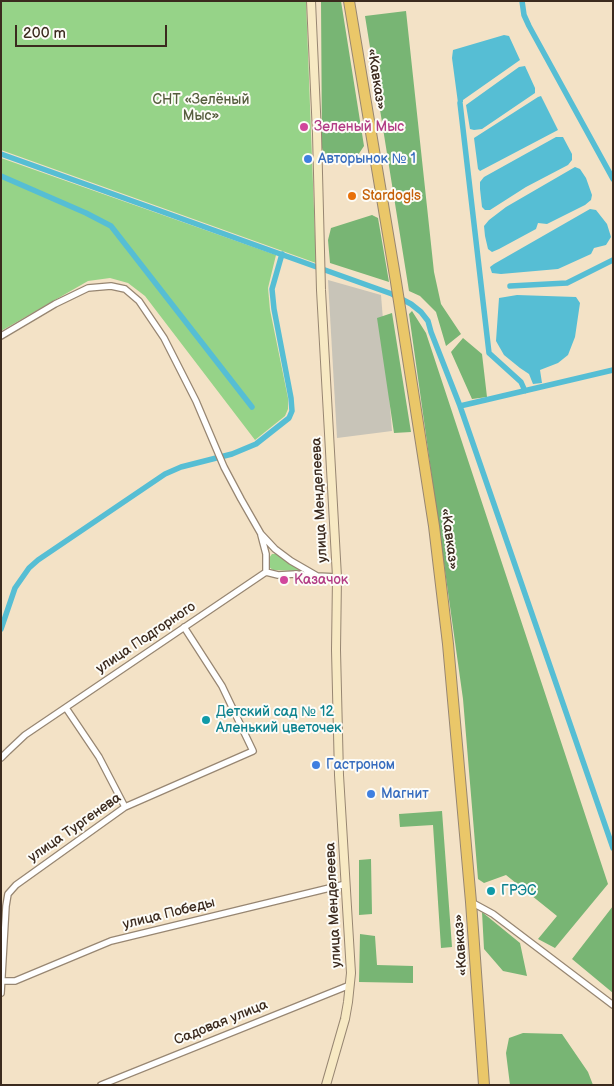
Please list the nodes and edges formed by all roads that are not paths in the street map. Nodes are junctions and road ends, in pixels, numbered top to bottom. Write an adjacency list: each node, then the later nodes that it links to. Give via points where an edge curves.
1 (311, 1): 7 (main road, улица Менделеева, via 321,290)
2 (349, 1): 13 (highway, «Кавказ», via 434,526)
3 (1, 336): 4 (street, via 88,288 111,286 125,289 139,301 164,338 224,467)
4 (261, 534): 5 (street); 6 (street, via 291,561)
5 (266, 572): 6 (street); 8 (street, улица Подгорного)
6 (317, 576): 7 (street)
7 (337, 577): 12 (main road, улица Менделеева, via 339,774)
8 (184, 627): 9 (street, улица Подгорного); 11 (street, улица Тургенева, via 222,686 253,751)
9 (66, 708): 10 (street, улица Подгорного, via 25,735); 11 (street, via 99,756)
10 (1, 758)
11 (125, 807): 14 (street, улица Тургенева, via 8,894)
12 (346, 884): 14 (street, улица Победы, via 111,941 15,981); 15 (main road, улица Менделеева)
13 (471, 902): 17 (street, via 493,914); 20 (highway, «Кавказ»)
14 (2, 981): 16 (street, улица Тургенева)
15 (350, 985): 18 (street, Садовая улица); 19 (main road, улица Менделеева, via 345,1019)
16 (1, 993)
17 (613, 1005)
18 (101, 1085)
19 (326, 1085)
20 (484, 1085)

